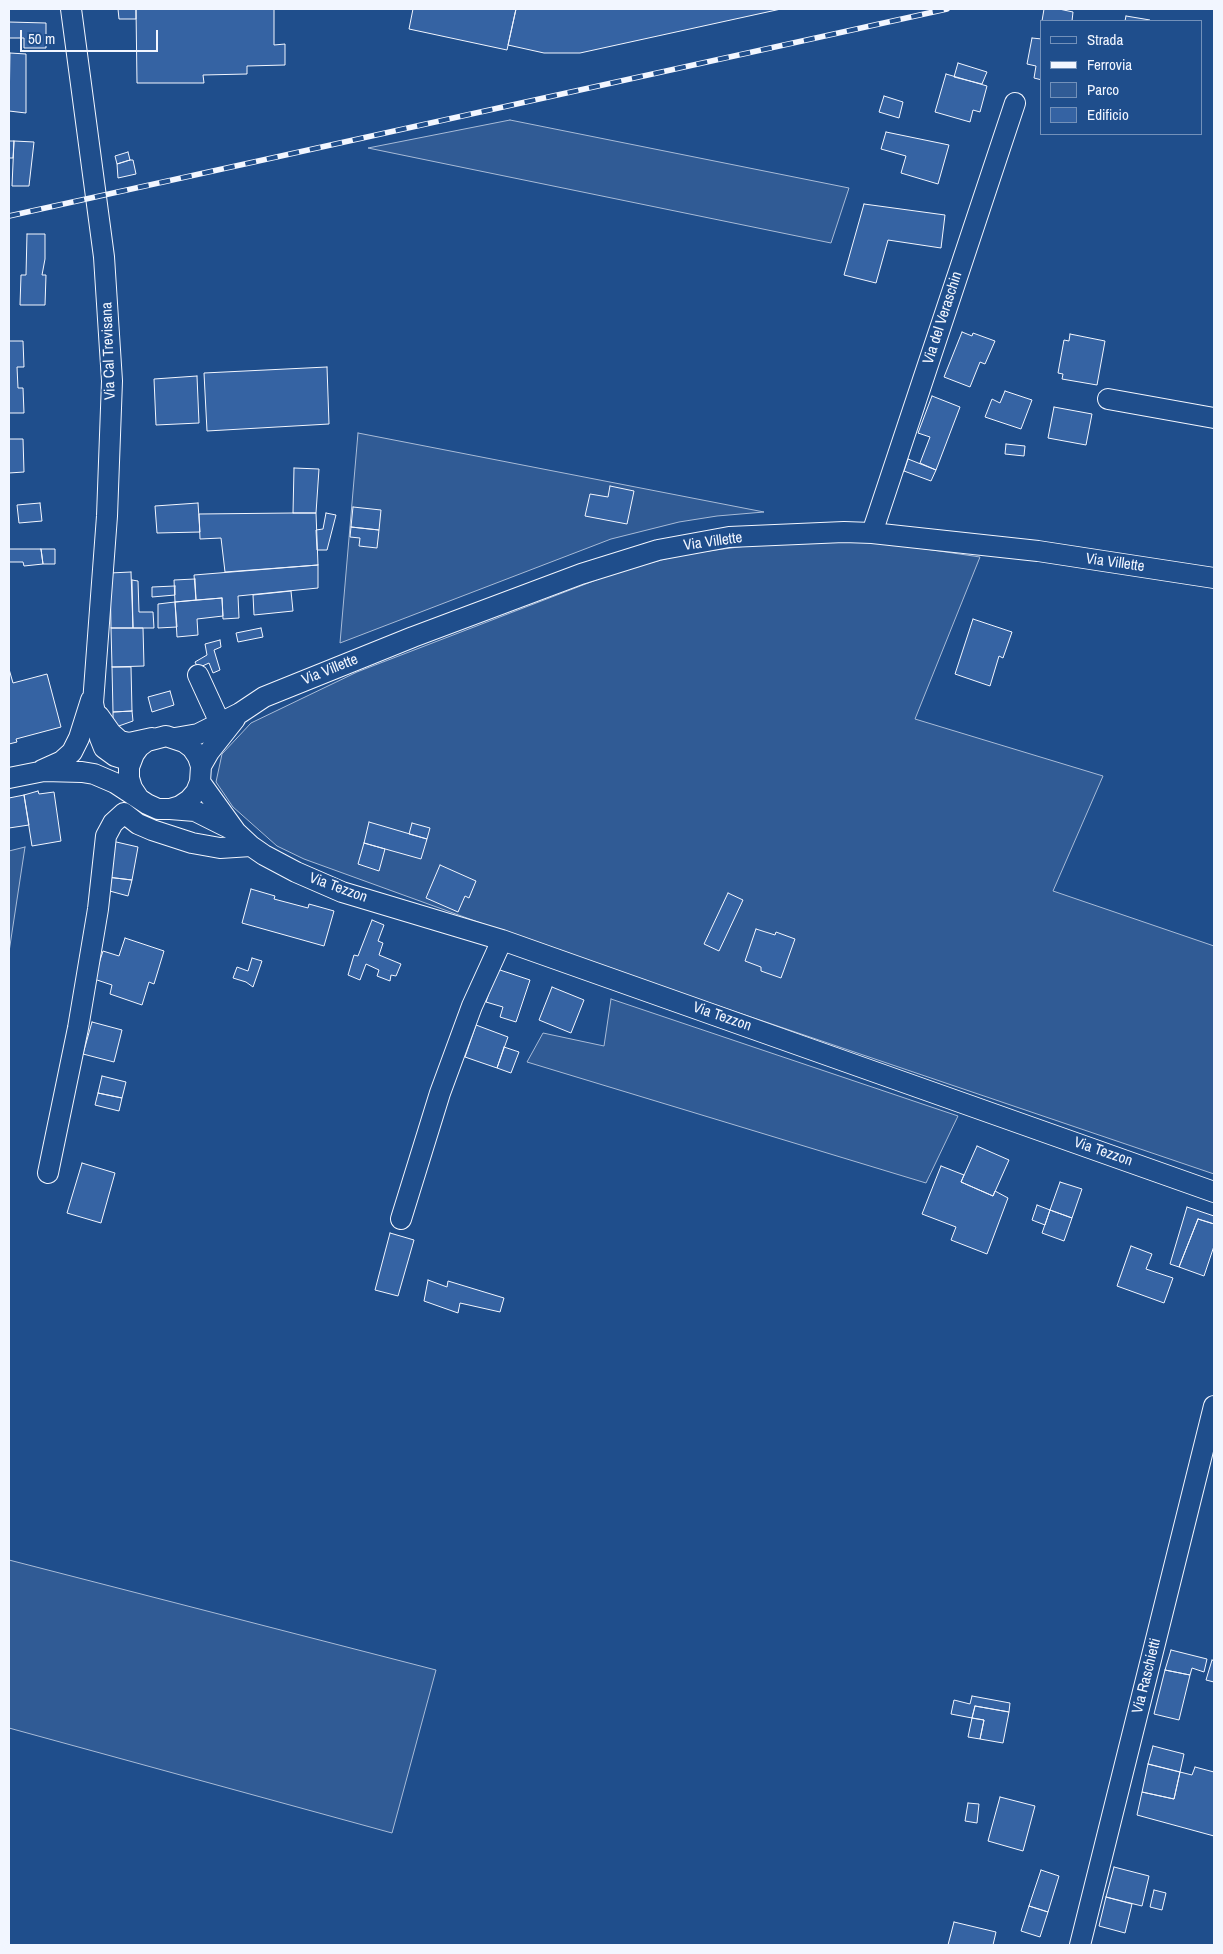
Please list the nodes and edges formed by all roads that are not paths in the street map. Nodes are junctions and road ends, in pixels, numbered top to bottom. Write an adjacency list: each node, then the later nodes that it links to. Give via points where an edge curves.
1 (71, 9): 8 (street, Via Cal Trevisana, via 104,257 112,381)
2 (1015, 104): 5 (street, Via del Veraschin)
3 (1108, 399): 4 (street)
4 (1214, 418)
5 (872, 533): 6 (street, Via Villette, via 1038,551); 9 (street, Via Villette, via 729,537 658,550 580,574 413,637 264,697)
6 (1214, 578)
7 (198, 675): 10 (street)
8 (93, 699): 11 (street, via 105,725 120,741 129,744); 12 (street, Via Cal Trevisana, via 104,748); 13 (street, Via Cal Trevisana, via 72,752)
9 (240, 713): 10 (street, Via Villette); 14 (street, Via Villette, via 209,752)
10 (220, 723): 11 (street, Via Villette, via 198,734)
11 (166, 738): 12 (street, Via Villette, via 139,748); 14 (street, via 184,742 192,748 198,756)
12 (130, 764): 13 (street, via 99,759 76,760); 16 (street, via 129,778)
13 (41, 772): 15 (street); 16 (street, via 94,774)
14 (201, 774): 17 (street, Via Villette, via 196,792 189,800); 18 (street, Via Tezzon)
15 (9, 778)
16 (138, 797): 17 (street, via 158,809)
17 (170, 809): 18 (street, Via Tezzon, via 195,811)
18 (236, 832): 19 (street, Via Tezzon)
19 (251, 846): 20 (street, Via Tezzon, via 296,872 342,892); 21 (street, via 220,848 192,842 152,830 124,813 112,823 106,836 98,909 78,1028)
20 (502, 940): 22 (street, Via Tezzon); 23 (street, via 472,1006 440,1093)
21 (48, 1173)
22 (1214, 1192)
23 (401, 1219)
24 (1214, 1406): 25 (street, Via Raschietti)
25 (1080, 1945)

